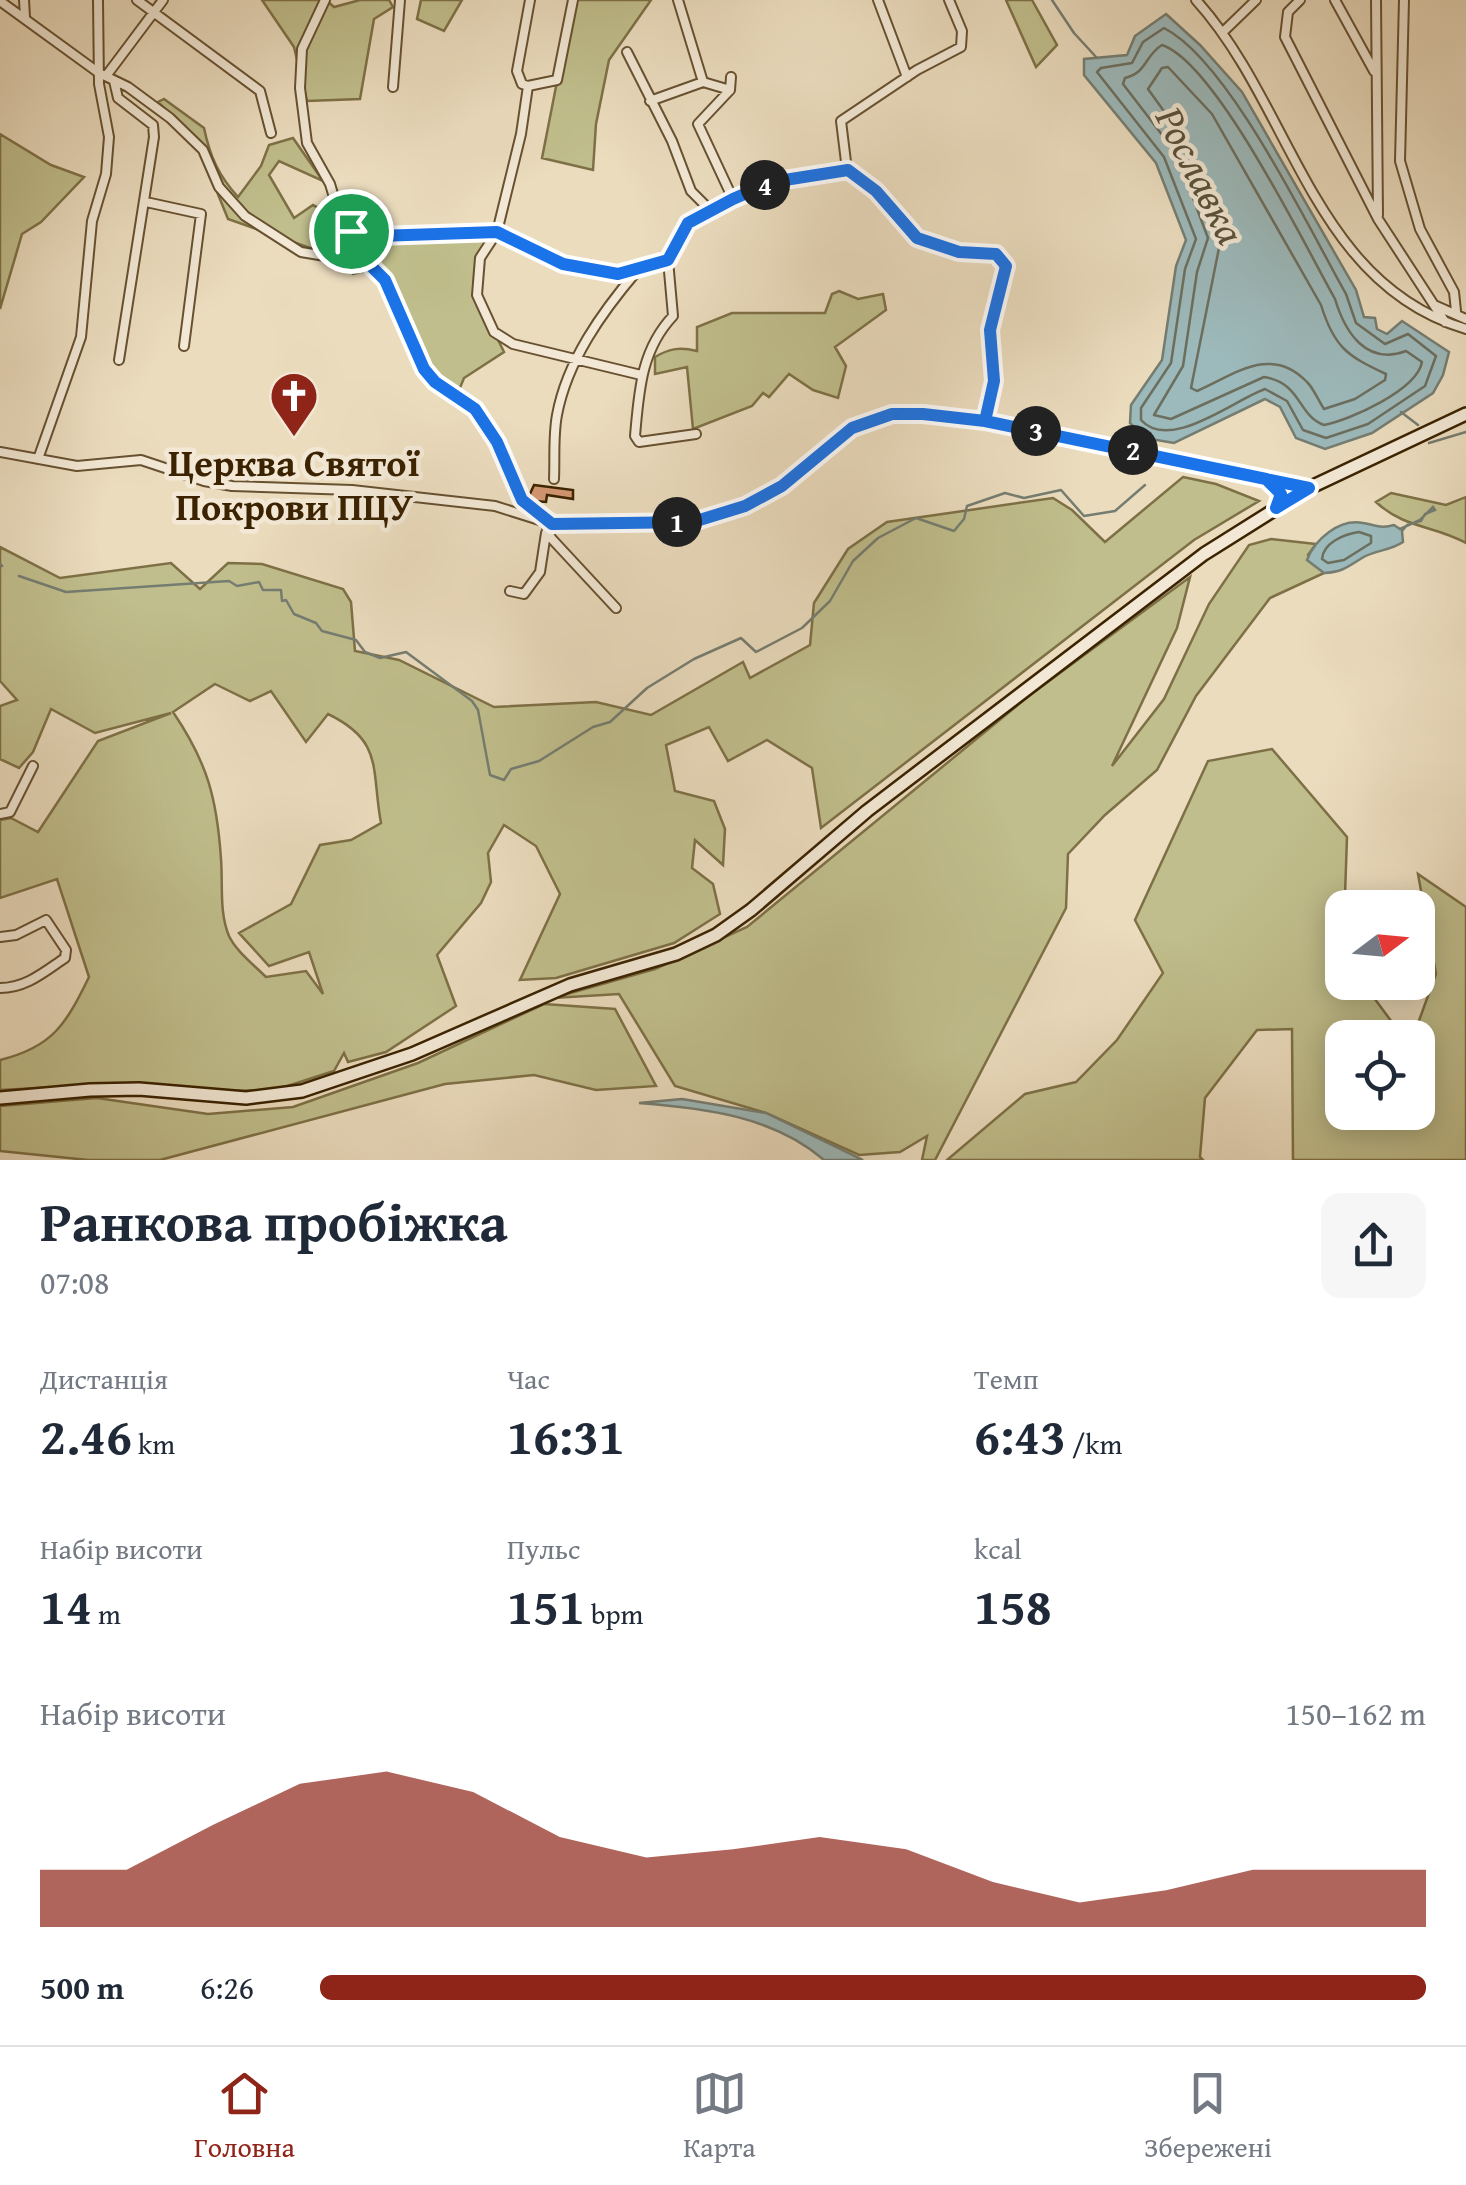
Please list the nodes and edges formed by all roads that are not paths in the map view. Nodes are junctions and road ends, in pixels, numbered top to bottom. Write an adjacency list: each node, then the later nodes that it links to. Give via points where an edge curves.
1 (24, 0): 20 (street)
2 (98, 0): 24 (street)
3 (137, 0): 19 (street)
4 (163, 0): 19 (street)
5 (325, 0): 38 (street, via 302,49 300,88 310,152)
6 (400, 0): 29 (street)
7 (530, 0): 28 (street, via 517,71)
8 (572, 0): 28 (street, via 557,80)
9 (678, 0): 27 (street)
10 (878, 0): 25 (street)
11 (949, 0): 25 (street, via 961,47)
12 (1196, 0): 21 (street)
13 (1256, 0): 21 (street)
14 (1300, 0): 37 (street, via 1288,12 1285,37)
15 (1335, 0): 23 (street)
16 (1376, 0): 23 (street)
17 (1404, 0): 45 (street, via 1400,160 1420,230 1454,292)
18 (0, 1): 20 (street)
19 (154, 12): 24 (street); 32 (street, via 260,90)
20 (24, 17): 24 (street)
21 (1224, 31): 47 (street, via 1313,194 1361,263 1380,283)
22 (627, 52): 31 (street)
23 (1375, 73): 37 (street)
24 (106, 76): 35 (street, via 118,98 152,124); 41 (street, via 186,133 203,150 219,188 257,224 300,252); 57 (street, via 106,174 92,221 81,338)
25 (908, 76): 33 (street, via 841,121)
26 (731, 77): 30 (street)
27 (703, 82): 30 (street); 31 (street)
28 (528, 86): 39 (street)
29 (393, 87)
30 (730, 90): 34 (street, via 698,124)
31 (650, 101): 36 (street, via 691,191)
32 (271, 133)
33 (848, 170): 34 (street, via 772,182); 54 (street, via 917,238 1002,258)
34 (733, 199): 36 (street)
35 (146, 202): 49 (street, via 201,214); 51 (street)
36 (712, 211): 42 (street, via 688,223)
37 (1378, 219): 44 (street)
38 (351, 231): 40 (street); 41 (street)
39 (497, 232): 40 (street); 43 (street, via 563,264); 50 (street, via 480,258 477,295 494,332 513,344)
40 (378, 236): 41 (street)
41 (368, 259): 62 (street, via 385,280 424,369 475,409 522,500)
42 (668, 260): 43 (street); 52 (street, via 673,316 654,337)
43 (638, 271): 50 (street)
44 (1434, 305): 45 (street); 47 (street)
45 (1456, 312): 46 (street)
46 (1466, 319)
47 (1446, 323): 48 (street)
48 (1466, 329)
49 (184, 346)
50 (576, 358): 52 (street); 58 (street, via 557,416)
51 (119, 360)
52 (641, 375): 55 (street, via 634,436 640,442)
53 (1466, 414): 60 (main road)
54 (985, 421): 59 (street); 62 (street, via 923,414 876,418 852,428 782,486 693,522)
55 (696, 434)
56 (0, 452): 57 (street)
57 (38, 460): 62 (street, via 78,466 141,460 232,486 352,490 495,506)
58 (554, 479)
59 (1266, 479): 60 (street); 61 (street, via 1281,494)
60 (1309, 488): 61 (main road)
61 (1276, 508): 69 (main road, via 1204,554 867,811 752,910 676,954 570,985 412,1054 302,1092 246,1098 90,1090)
62 (544, 522): 63 (street, via 540,572 524,594); 64 (street)
63 (510, 591)
64 (616, 608)
65 (33, 766): 66 (street, via 10,812)
66 (0, 814)
67 (0, 937): 68 (street, via 46,920 66,958 16,988)
68 (0, 988)
69 (0, 1098)

